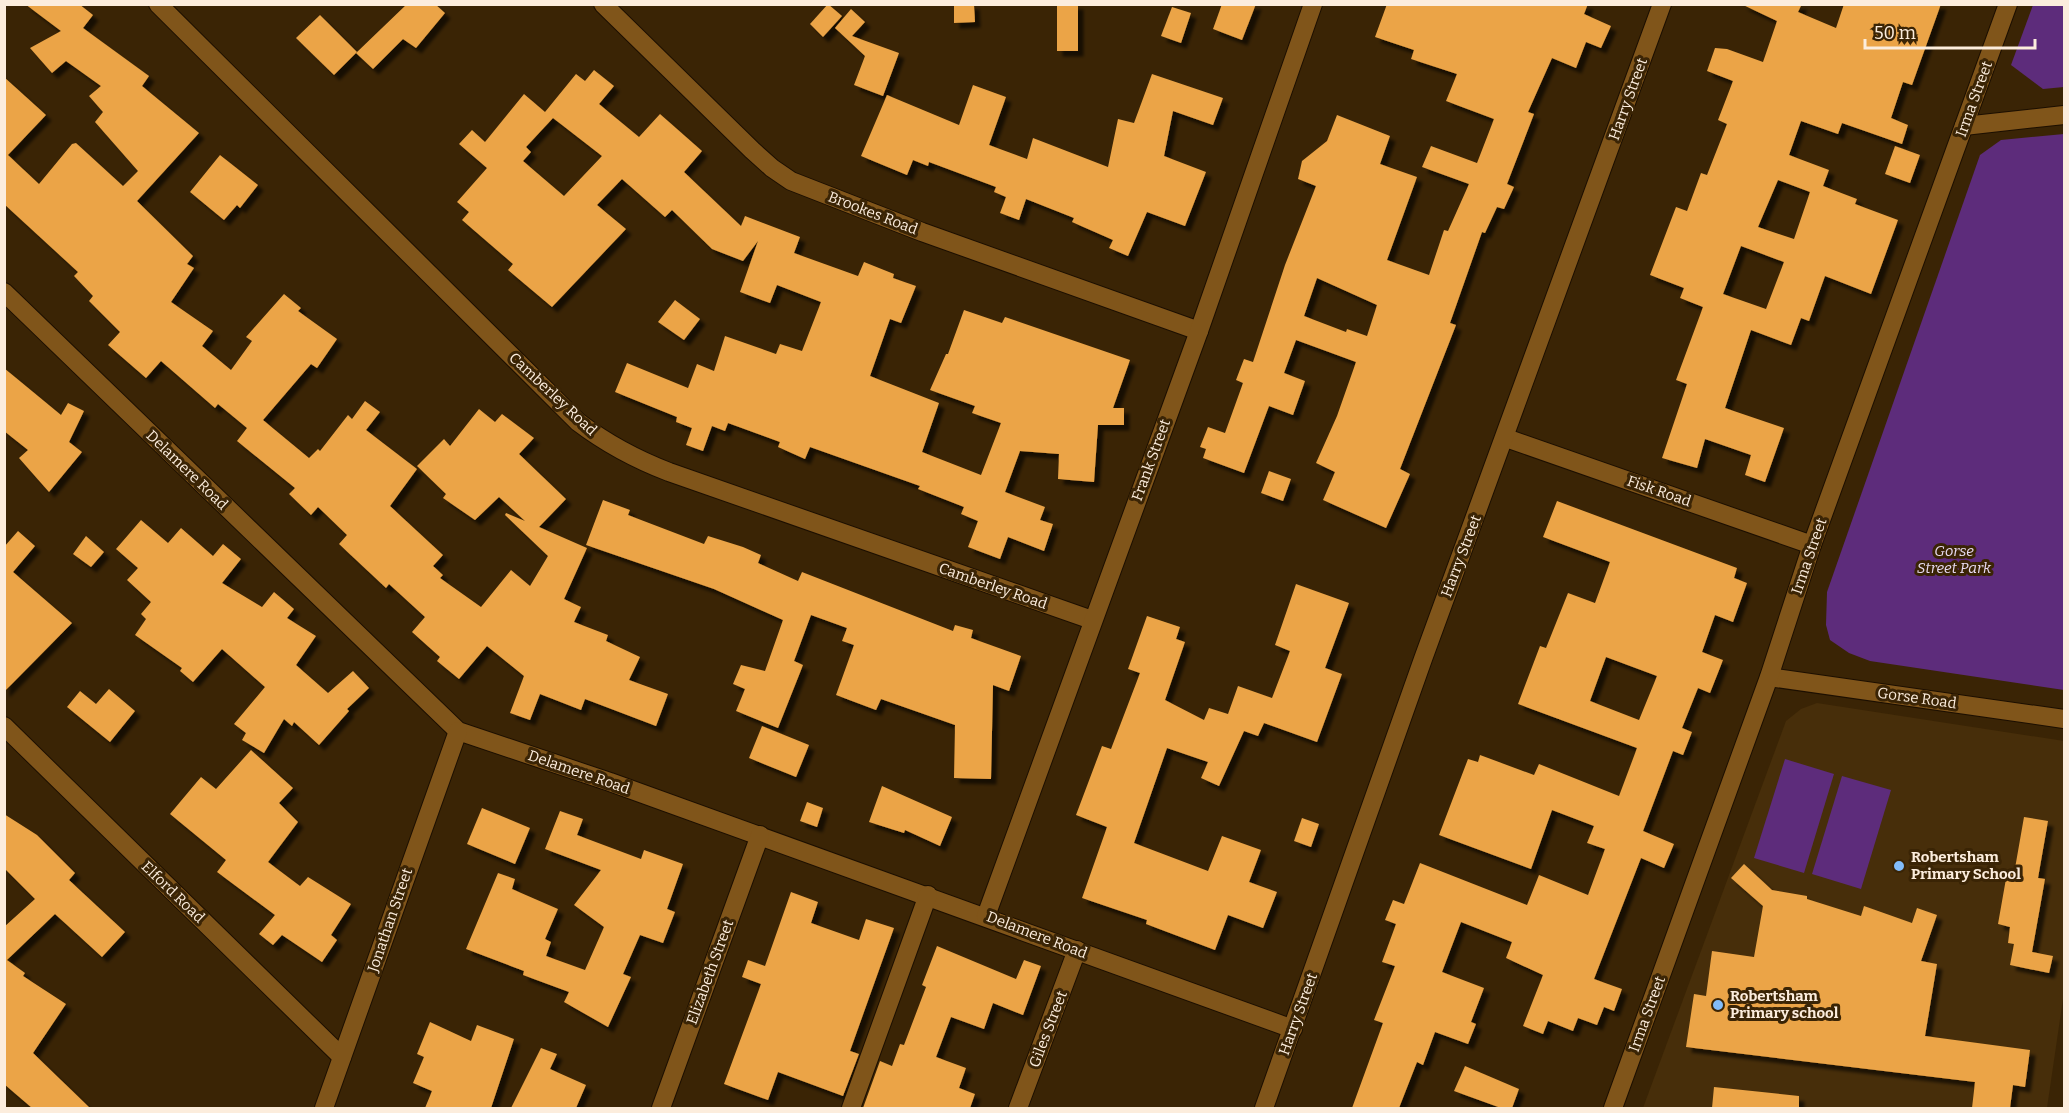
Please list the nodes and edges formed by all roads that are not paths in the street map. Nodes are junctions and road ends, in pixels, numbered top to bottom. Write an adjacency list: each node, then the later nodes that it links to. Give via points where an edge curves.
1 (158, 4): 12 (street, Camberley Road, via 578,422 607,444 669,472)
2 (603, 4): 9 (street, Brookes Road, via 771,168 791,181)
3 (1313, 4): 9 (street, Frank Street)
4 (1662, 4): 10 (street, Harry Street)
5 (2008, 4): 7 (street, Irma Street)
6 (2064, 115): 7 (street)
7 (1964, 126): 11 (street, Irma Street)
8 (4, 292): 16 (street, Delamere Road)
9 (1199, 331): 12 (street, Frank Street)
10 (1506, 438): 11 (street, Fisk Road); 21 (street, Harry Street, via 1423,659)
11 (1812, 545): 13 (street, Irma Street)
12 (1092, 620): 19 (street, Frank Street)
13 (1768, 677): 14 (street, Gorse Road); 28 (street, Irma Street)
14 (2064, 719)
15 (4, 726): 22 (street, Elford Road)
16 (458, 731): 17 (street, Delamere Road); 22 (street, Jonathan Street)
17 (760, 835): 18 (street, Delamere Road); 24 (street, Elizabeth Street)
18 (928, 895): 19 (street, Delamere Road); 25 (street)
19 (986, 916): 20 (street, Delamere Road)
20 (1077, 950): 21 (street, Delamere Road); 26 (street, Giles Street)
21 (1293, 1029): 27 (street, Harry Street)
22 (342, 1057): 23 (street, Jonathan Street)
23 (324, 1108)
24 (661, 1108)
25 (851, 1108)
26 (1018, 1108)
27 (1264, 1108)
28 (1613, 1108)

